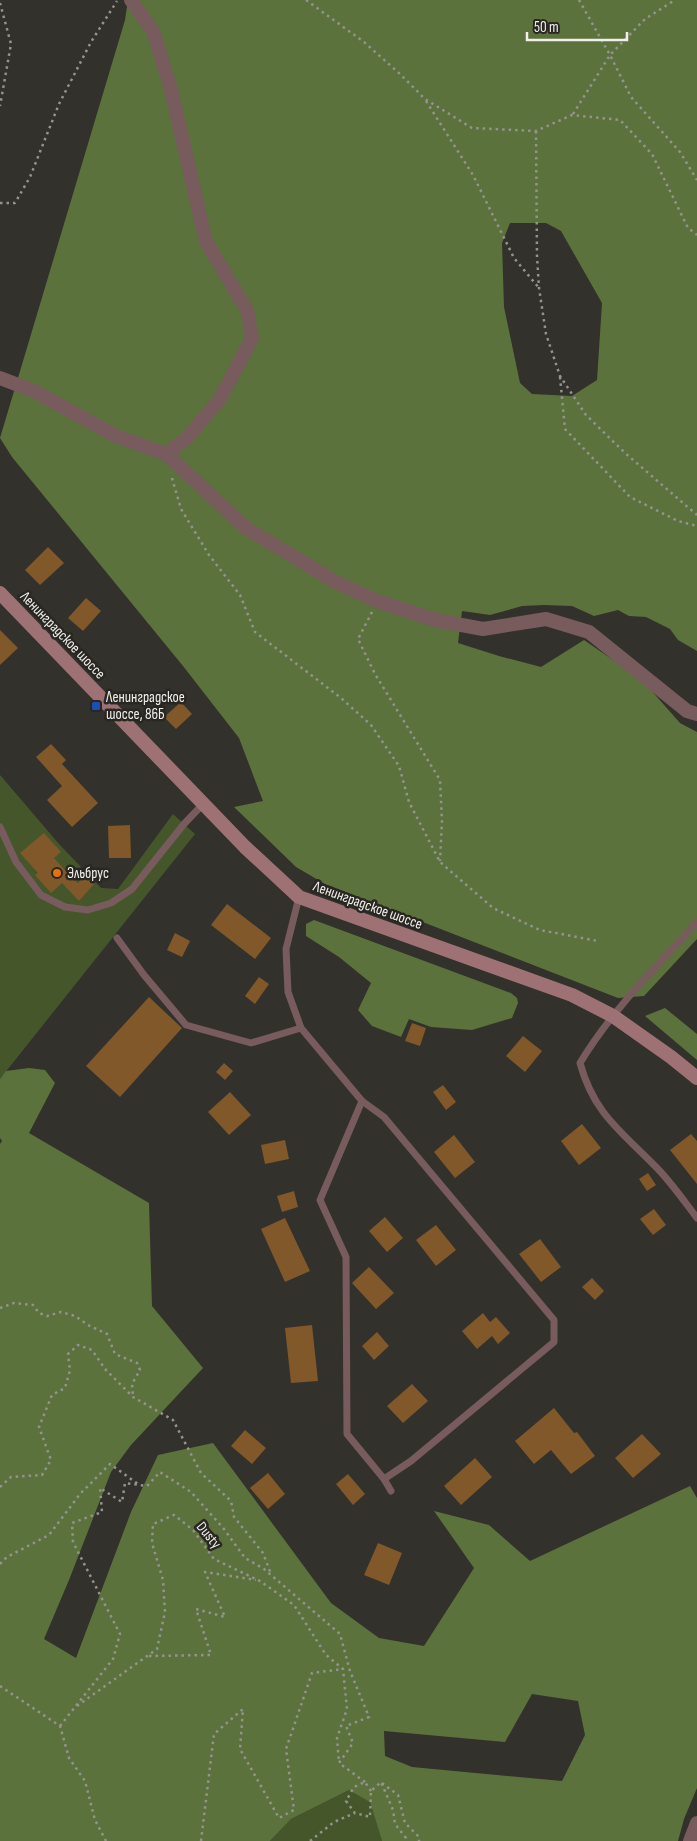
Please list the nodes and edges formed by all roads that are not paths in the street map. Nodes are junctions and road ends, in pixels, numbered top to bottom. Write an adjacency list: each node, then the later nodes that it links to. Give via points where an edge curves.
1 (131, 0): 3 (street, via 153,31 171,89 206,242 247,310 252,338 220,398 187,438)
2 (0, 378): 3 (street, via 34,391 116,436)
3 (166, 454): 5 (street, via 246,528 334,581 377,601 435,620 483,629 546,619 589,632 686,711)
4 (0, 593): 6 (main road, Ленинградское шоссе)
5 (697, 714)
6 (204, 803): 7 (lane, via 132,889 111,903 88,910 65,907 41,895 16,862); 8 (main road, Ленинградское шоссе)
7 (0, 826)
8 (299, 897): 11 (main road, Ленинградское шоссе, via 572,995); 12 (lane, via 286,949 288,992)
9 (697, 922): 11 (lane)
10 (117, 938): 12 (lane, via 186,1025 250,1043)
11 (612, 1016): 13 (main road, Ленинградское шоссе); 15 (lane, via 580,1063 586,1083 601,1112 657,1168)
12 (302, 1028): 14 (lane)
13 (697, 1078)
14 (362, 1102): 16 (lane, via 320,1200 346,1258 347,1434); 16 (lane, via 384,1117 554,1320 554,1342 411,1461)
15 (697, 1218)
16 (384, 1478): 17 (lane)
17 (391, 1491)
18 (697, 1823): 19 (street)
19 (690, 1841)

